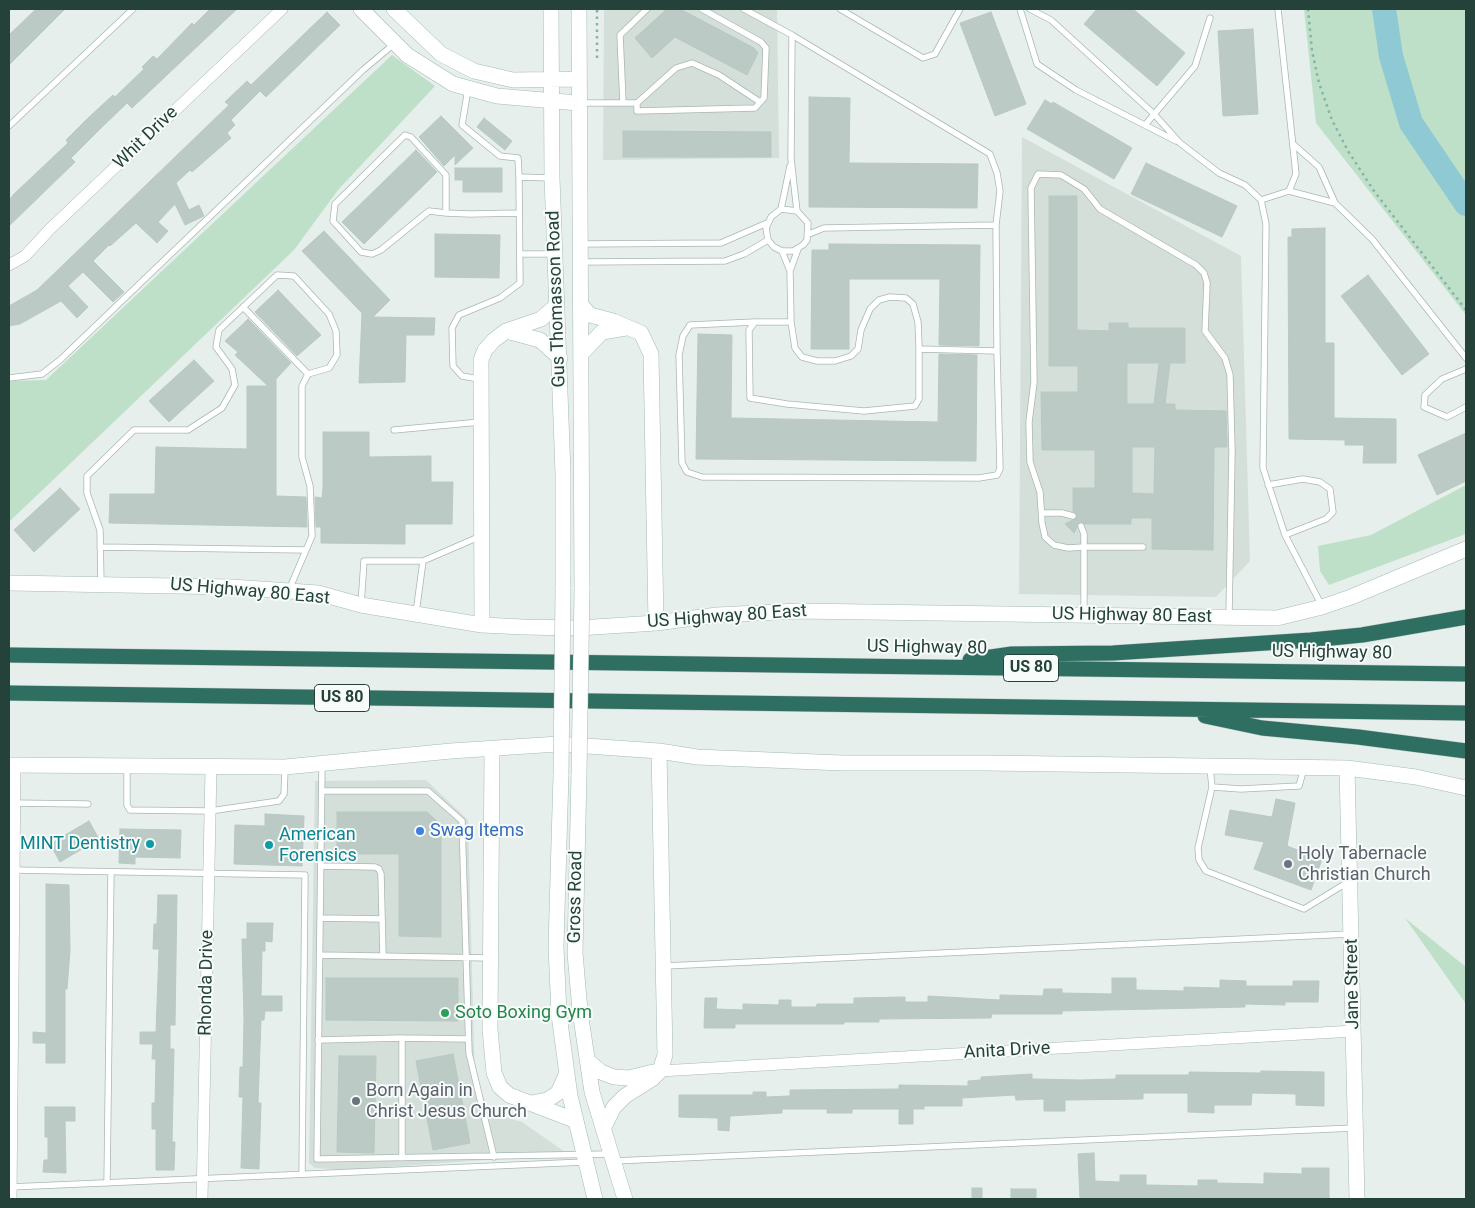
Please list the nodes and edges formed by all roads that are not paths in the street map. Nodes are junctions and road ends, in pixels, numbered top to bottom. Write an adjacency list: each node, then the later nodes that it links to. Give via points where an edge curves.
1 (133, 9): 29 (lane)
2 (282, 9): 54 (street, Whit Drive, via 24,256)
3 (361, 9): 17 (main road)
4 (394, 9): 18 (main road, via 441,54)
5 (550, 9): 20 (main road, Gus Thomasson Road)
6 (579, 9): 19 (main road, Gus Thomasson Road)
7 (647, 9): 25 (lane, via 620,35)
8 (702, 9): 23 (lane, via 761,42 766,48 764,98)
9 (744, 9): 16 (lane)
10 (840, 9): 11 (lane, via 923,58 935,54)
11 (960, 9)
12 (1020, 9): 28 (lane, via 1037,64 1076,90)
13 (1030, 9): 27 (lane, via 1051,20)
14 (1278, 9): 31 (lane)
15 (1210, 18): 27 (lane, via 1195,66)
16 (792, 35): 32 (lane); 44 (lane, via 990,154 1000,191)
17 (394, 44): 21 (main road, via 434,74); 70 (lane, via 60,360 42,374)
18 (474, 71): 20 (main road, via 513,80); 21 (main road)
19 (578, 79): 20 (main road); 24 (main road, Gus Thomasson Road)
20 (551, 80): 22 (main road, Gus Thomasson Road)
21 (468, 90): 22 (main road); 33 (lane, via 462,125 500,156 518,158)
22 (551, 101): 24 (main road); 34 (main road, Gus Thomasson Road)
23 (760, 102): 26 (lane, via 755,108 637,111); 26 (lane, via 720,75 692,63 676,68)
24 (578, 103): 25 (lane); 48 (main road, Gus Thomasson Road)
25 (622, 103): 26 (lane)
26 (637, 103)
27 (1154, 114): 28 (lane); 30 (lane)
28 (1146, 125): 30 (lane)
29 (9, 126)
30 (1180, 143): 36 (lane, via 1219,173 1245,185)
31 (1292, 144): 35 (lane, via 1296,174); 37 (lane, via 1319,167)
32 (791, 159): 38 (lane); 39 (lane)
33 (519, 177): 34 (lane); 41 (lane)
34 (552, 178): 52 (main road, Gus Thomasson Road)
35 (1290, 191): 36 (lane); 37 (lane)
36 (1261, 200): 75 (lane, via 1266,224 1263,468)
37 (1335, 203): 67 (lane, via 1372,239)
38 (781, 209): 39 (lane); 43 (lane)
39 (798, 210): 42 (lane)
40 (446, 212): 40 (lane, via 429,211 372,254 361,252 333,222 335,204 405,135 411,137 446,175); 41 (lane)
41 (519, 213): 51 (lane)
42 (808, 222): 45 (lane); 46 (lane)
43 (767, 223): 47 (lane); 48 (lane, via 721,242)
44 (996, 225): 45 (lane); 64 (lane)
45 (824, 228): 46 (lane)
46 (809, 234): 49 (lane)
47 (768, 240): 50 (lane); 53 (lane, via 744,254 725,260)
48 (579, 244): 52 (main road); 53 (main road, Gus Thomasson Road)
49 (798, 249): 50 (lane); 55 (lane)
50 (782, 251): 55 (lane)
51 (521, 254): 52 (lane); 71 (lane, via 520,283 500,298 459,315 452,328 453,366 462,376)
52 (554, 254): 53 (main road); 57 (main road, Gus Thomasson Road)
53 (579, 262): 56 (main road, Gus Thomasson Road)
54 (9, 265)
55 (790, 271): 60 (lane)
56 (580, 304): 61 (main road, via 590,315); 65 (main road, Gus Thomasson Road)
57 (556, 306): 62 (main road, via 541,319); 66 (main road, Gus Thomasson Road)
58 (243, 307): 69 (lane); 69 (lane, via 277,275 294,276 329,314 336,331 338,355 328,368); 81 (lane, via 218,330 216,348 232,369 235,385 222,408 188,430 134,430 87,476 87,493 100,530)
59 (755, 322): 60 (lane); 63 (lane, via 749,330 748,340 750,398 756,400 864,411 914,406 919,399); 64 (lane, via 690,325 682,336 679,355 681,444 682,463 687,472 702,477 979,478 997,475 1000,468)
60 (791, 322): 63 (lane, via 795,348 802,357 835,361 851,356 858,349 870,309 879,300 906,298 913,304 918,322)
61 (630, 328): 65 (main road, via 612,328 602,332); 98 (main road, via 641,333 652,354)
62 (506, 331): 66 (main road, via 540,340); 71 (main road, via 485,350)
63 (919, 349): 64 (lane)
64 (997, 351)
65 (581, 354): 90 (main road, Gus Thomasson Road)
66 (560, 358): 89 (main road, Gus Thomasson Road)
67 (1466, 358)
68 (1466, 369): 72 (lane, via 1442,379 1425,395 1424,407 1447,417)
69 (308, 374): 84 (lane, via 302,386 302,457 310,486 312,536)
70 (9, 378)
71 (479, 380): 73 (main road)
72 (1466, 407)
73 (480, 422): 74 (lane); 79 (main road)
74 (394, 430)
75 (1268, 485): 80 (lane); 80 (lane, via 1303,479 1320,482 1330,489 1333,512 1326,519)
76 (1042, 513): 77 (lane); 82 (lane, via 1045,537 1054,545); 96 (lane, via 1040,492 1030,462 1029,422 1034,382 1031,188 1038,174 1061,175 1084,189 1100,209 1196,265 1204,273 1207,283 1205,331 1225,358 1230,375)
77 (1073, 516)
78 (1081, 526): 82 (lane)
79 (481, 535): 86 (lane); 99 (main road)
80 (1285, 535): 93 (lane)
81 (100, 547): 84 (lane); 88 (lane)
82 (1084, 547): 83 (lane); 95 (lane)
83 (1143, 547)
84 (306, 550): 91 (lane)
85 (1466, 550): 93 (main road, US Highway 80 East)
86 (423, 561): 92 (lane, via 364,561); 94 (lane)
87 (9, 583): 88 (main road, US Highway 80 East)
88 (101, 584): 91 (main road, US Highway 80 East)
89 (563, 589): 142 (main road, Gross Road, bridge, via 556,946)
90 (582, 589): 140 (main road, Gross Road, bridge, via 575,953)
91 (288, 591): 92 (main road, US Highway 80 East, via 318,593)
92 (362, 605): 94 (main road, US Highway 80 East)
93 (1322, 607): 96 (main road, US Highway 80 East, via 1277,618)
94 (416, 613): 99 (main road, US Highway 80 East)
95 (1084, 616): 96 (main road, US Highway 80 East); 98 (main road, US Highway 80 East, via 799,610)
96 (1229, 617)
97 (1466, 617): 101 (highway, via 1362,635 1311,640 1170,650 1012,654)
98 (656, 623): 99 (main road, US Highway 80 East, via 580,628)
99 (482, 625)
100 (9, 655): 101 (highway, US Highway 80 / US 80)
101 (920, 667): 102 (highway, US Highway 80 / US 80)
102 (1466, 674)
103 (9, 693): 104 (highway, US 80)
104 (1172, 709): 105 (highway, US 80); 108 (highway, via 1262,728)
105 (1466, 713)
106 (492, 749): 107 (main road, via 558,744); 110 (main road); 134 (main road)
107 (659, 751): 111 (main road, via 697,757 833,763); 135 (main road)
108 (1466, 751)
109 (12, 765): 112 (main road); 120 (street)
110 (322, 765): 113 (main road); 119 (lane)
111 (1210, 766): 115 (main road); 117 (lane)
112 (127, 767): 114 (main road); 122 (lane, via 127,805 130,810)
113 (285, 767): 114 (main road); 122 (lane, via 284,794 279,801)
114 (211, 768): 122 (street, Rhonda Drive)
115 (1304, 768): 116 (main road); 117 (lane, via 1299,786)
116 (1347, 768): 118 (main road, via 1416,777); 127 (main road, Jane Street)
117 (1212, 787): 127 (lane, via 1198,848 1199,860 1206,872 1304,909)
118 (1466, 788)
119 (322, 791): 123 (lane); 133 (lane, via 428,791 462,821)
120 (12, 803): 121 (lane); 124 (street)
121 (88, 804)
122 (210, 811): 126 (street, Rhonda Drive)
123 (321, 866): 128 (lane); 129 (lane, via 379,869)
124 (12, 870): 125 (lane); 154 (street)
125 (112, 872): 126 (lane); 153 (lane)
126 (209, 874): 151 (lane, via 305,876); 152 (street, Rhonda Drive)
127 (1350, 880): 130 (main road, Jane Street)
128 (320, 918): 129 (lane); 131 (lane)
129 (382, 919): 132 (lane)
130 (1352, 934): 135 (lane); 136 (main road, Jane Street)
131 (320, 955): 132 (lane); 139 (lane)
132 (384, 956): 133 (lane)
133 (466, 957): 134 (lane); 138 (lane)
134 (490, 958): 143 (main road, via 490,1030 494,1073 500,1087 509,1095)
135 (663, 966): 141 (main road, via 665,1055)
136 (1354, 1031): 141 (street, Anita Drive); 145 (main road, Jane Street)
137 (402, 1038): 138 (lane); 139 (lane); 148 (lane)
138 (468, 1039): 147 (lane)
139 (318, 1040): 148 (lane, via 317,1159)
140 (588, 1061): 141 (main road, via 601,1072 614,1077 629,1078); 146 (main road, Gross Road, via 592,1092)
141 (660, 1071): 146 (main road, via 625,1096)
142 (566, 1073): 143 (main road, via 558,1093 547,1100); 144 (main road, Gross Road)
143 (530, 1103): 144 (main road)
144 (574, 1120): 150 (main road, Gross Road)
145 (1356, 1128): 149 (lane); 159 (main road, Jane Street)
146 (603, 1129): 149 (main road, Gross Road)
147 (494, 1157): 148 (lane); 150 (lane)
148 (402, 1158)
149 (611, 1158): 150 (lane); 158 (main road, Gross Road)
150 (584, 1159): 151 (lane); 157 (main road, Gross Road)
151 (302, 1174): 152 (lane)
152 (203, 1178): 153 (lane); 156 (street, Rhonda Drive)
153 (107, 1183): 154 (lane)
154 (10, 1187): 155 (street)
155 (11, 1199)
156 (202, 1199)
157 (595, 1199)
158 (625, 1199)
159 (1357, 1199)

